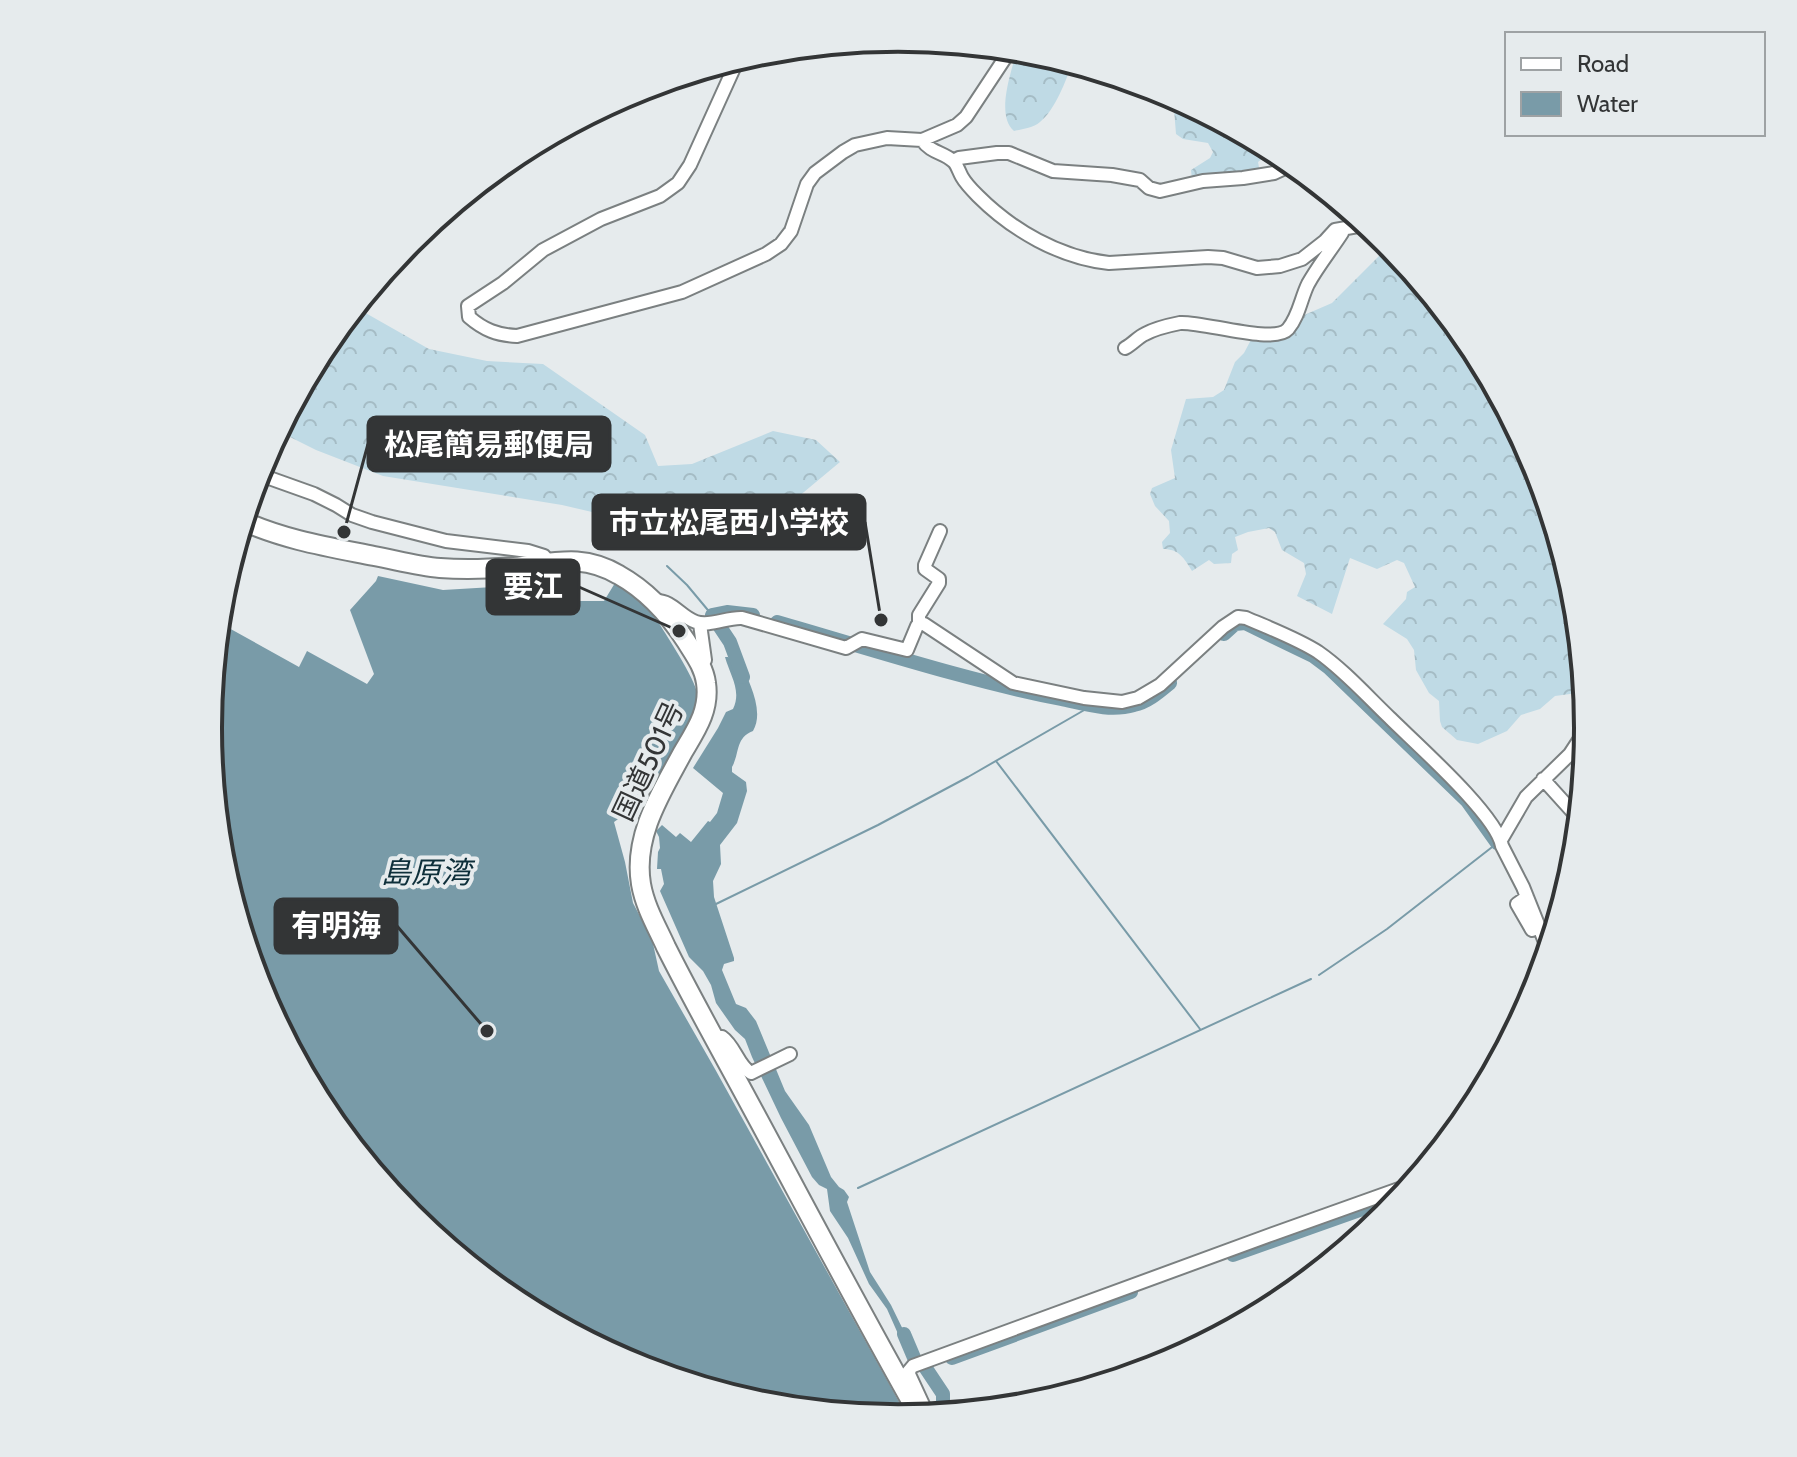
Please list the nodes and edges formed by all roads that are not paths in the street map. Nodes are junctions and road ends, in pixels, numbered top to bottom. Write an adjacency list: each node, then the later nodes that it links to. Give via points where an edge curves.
1 (1003, 61): 3 (street, via 966,117)
2 (732, 73): 3 (street, via 678,183 543,250 468,306 469,317 482,329 517,336 697,287 781,244 791,231 807,184 843,152 887,138)
3 (922, 140): 4 (street)
4 (953, 161): 5 (street, via 1009,153 1053,171 1140,180 1160,191); 7 (street, via 979,197 1013,225 1036,241 1095,261 1208,257 1257,268 1280,266 1302,259)
5 (1280, 170)
6 (1353, 227): 7 (street)
7 (1341, 230): 8 (street, via 1283,333 1182,323 1144,334)
8 (1125, 348)
9 (270, 478): 12 (street, via 372,522 446,541 528,551)
10 (254, 525): 12 (highway, 国道501号, via 297,540 441,569)
11 (940, 531): 15 (street, via 925,565 939,583)
12 (548, 561): 13 (highway, 国道501号, via 605,567)
13 (653, 602): 14 (street, via 664,601); 16 (highway, 国道501号)
14 (704, 623): 15 (street, via 742,618 846,648 862,639 907,650); 16 (street)
15 (919, 624): 20 (street, via 1013,683 1122,702 1160,685 1223,627 1246,618 1311,648 1349,679 1458,784)
16 (701, 665): 24 (highway, 国道501号, via 704,712 649,818 639,866 654,922)
17 (1575, 749): 18 (street)
18 (1543, 779): 19 (street); 20 (street)
19 (1570, 809)
20 (1501, 840): 21 (street)
21 (1527, 897): 22 (street, via 1517,904); 23 (street)
22 (1532, 930)
23 (1542, 935)
24 (714, 1037): 25 (street, via 729,1042 751,1073); 28 (highway, 国道501号)
25 (784, 1057)
26 (1380, 1204): 27 (street, via 918,1364 908,1372)
27 (923, 1404)
28 (914, 1405)

